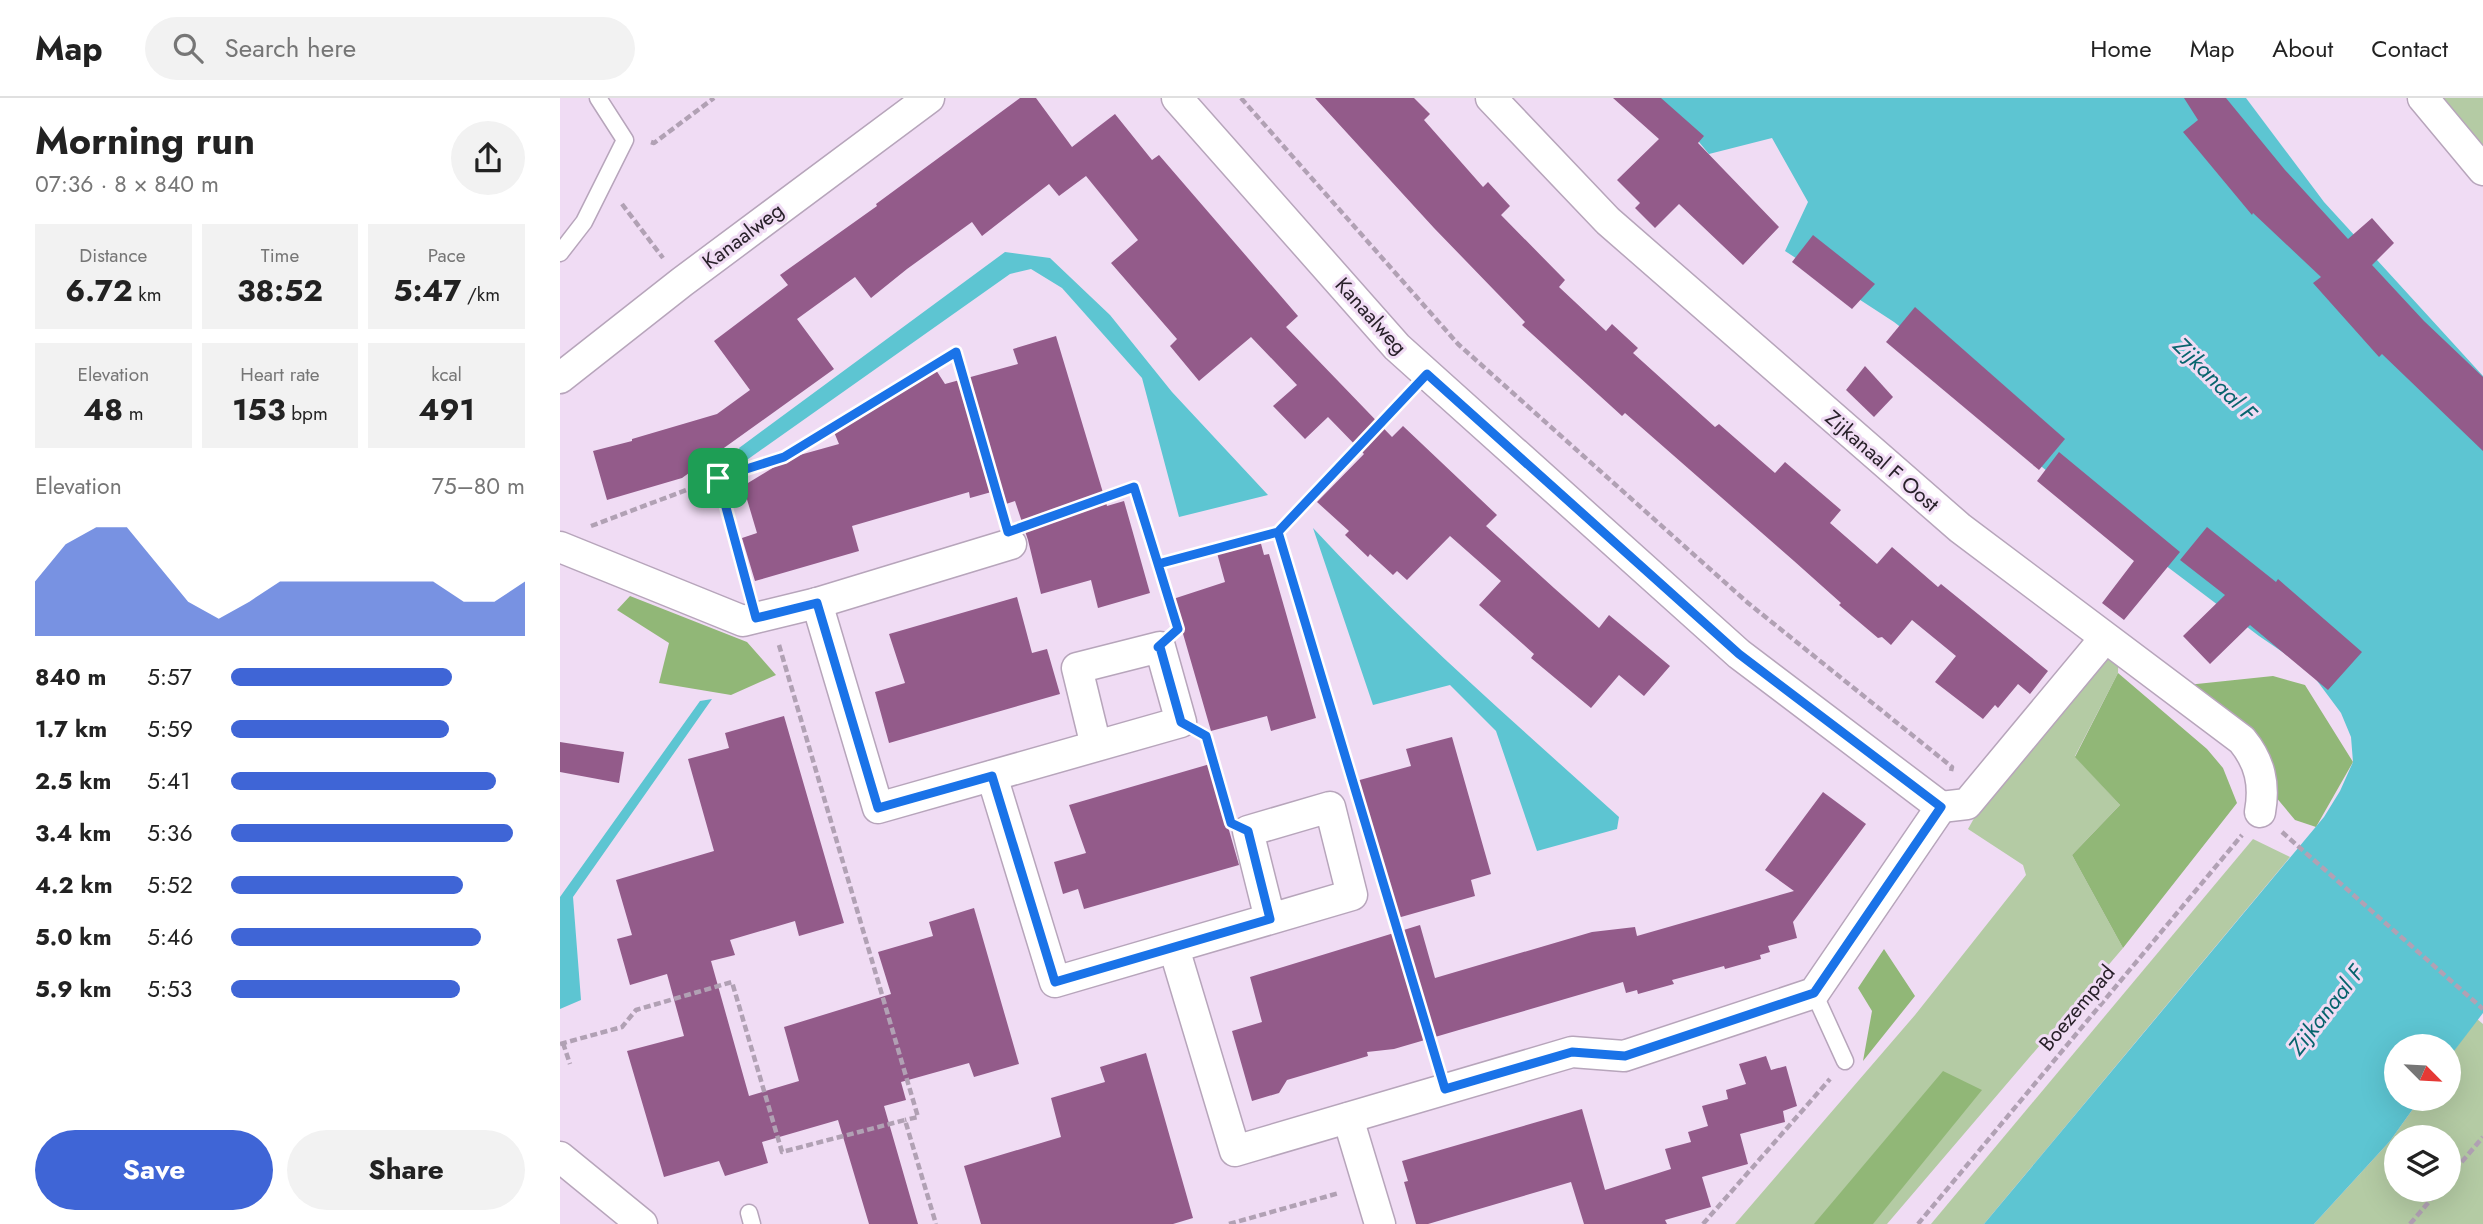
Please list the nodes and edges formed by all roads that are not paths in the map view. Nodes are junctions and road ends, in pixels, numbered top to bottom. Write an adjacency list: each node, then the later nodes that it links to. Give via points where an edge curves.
1 (598, 98): 7 (lane, via 625,140 584,222)
2 (929, 98): 8 (street, Kanaalweg)
3 (1177, 98): 15 (street, Kanaalweg, via 1397,347 1739,654)
4 (1491, 98): 12 (street, Zijkanaal F Oost, via 1608,221 1960,528)
5 (2423, 98): 6 (street)
6 (2483, 170)
7 (560, 253)
8 (560, 379)
9 (1012, 530): 11 (street)
10 (560, 547): 11 (street, via 743,621)
11 (817, 603): 14 (street, via 878,808)
12 (2105, 638): 15 (street, via 1967,804); 16 (street, Zijkanaal F Oost, via 2242,740 2254,754 2264,792)
13 (1096, 746): 13 (street, via 1181,722 1160,647 1077,668); 14 (street)
14 (992, 776): 18 (street, via 1055,982)
15 (1941, 807): 19 (street)
16 (2260, 812)
17 (1270, 919): 17 (street, via 1352,895 1330,807 1248,831); 18 (street)
18 (1174, 948): 21 (street, via 1235,1151)
19 (1814, 993): 20 (lane); 21 (street, via 1625,1056 1572,1052)
20 (1845, 1061)
21 (1349, 1118): 24 (street)
22 (560, 1157): 23 (street)
23 (642, 1224)
24 (1380, 1224)

